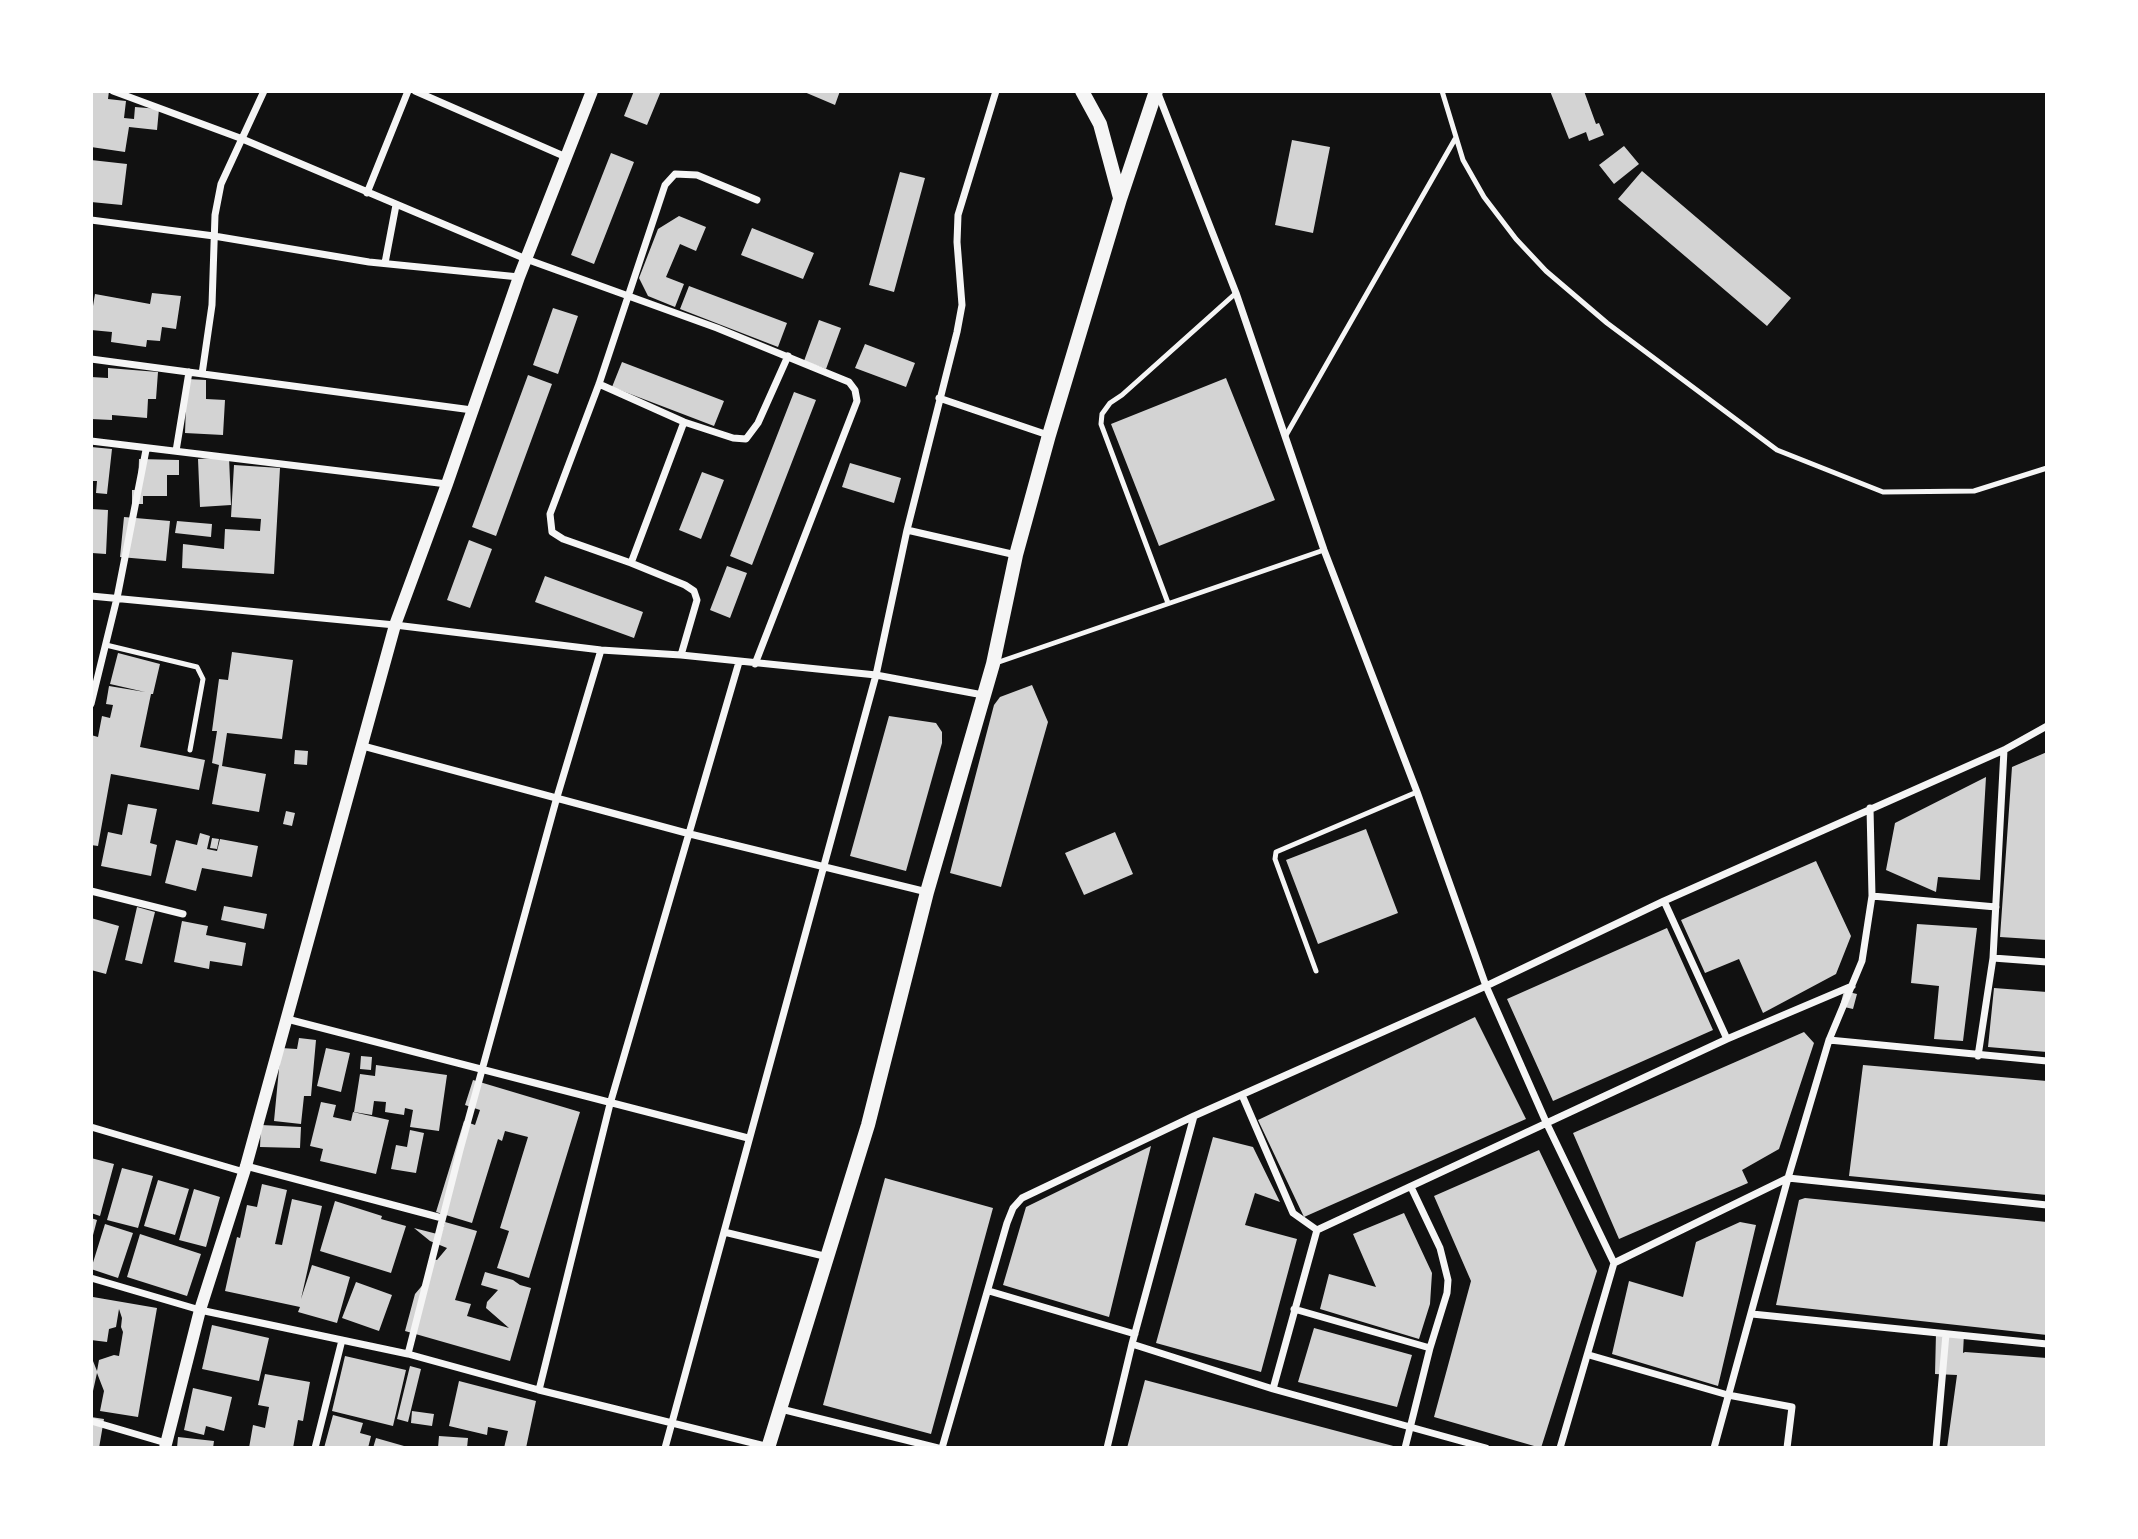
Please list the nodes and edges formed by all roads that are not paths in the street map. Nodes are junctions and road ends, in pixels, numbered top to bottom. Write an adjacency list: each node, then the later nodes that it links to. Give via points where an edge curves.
1 (113, 91): 10 (street)
2 (264, 91): 10 (street)
3 (408, 91): 13 (street)
4 (415, 91): 12 (street)
5 (592, 91): 12 (street)
6 (996, 91): 29 (street, via 958,215 962,306)
7 (1082, 91): 14 (main road, via 1100,124)
8 (1156, 91): 14 (main road); 22 (street)
9 (1442, 91): 11 (lane)
10 (240, 138): 13 (street); 18 (street, via 221,184)
11 (1455, 139): 33 (lane); 37 (lane, via 1484,197 1546,271 1607,323 1777,450 1883,492 1974,491)
12 (566, 158): 19 (street)
13 (367, 193): 16 (street)
14 (1120, 199): 32 (main road)
15 (757, 200): 23 (street, via 697,175 675,174 665,185)
16 (396, 205): 19 (street); 20 (street)
17 (91, 220): 18 (street)
18 (214, 236): 20 (street); 27 (street, via 212,305)
19 (526, 259): 21 (street); 23 (street)
20 (385, 263): 21 (street)
21 (519, 277): 30 (street)
22 (1236, 293): 33 (street); 45 (lane, via 1102,414 1101,424)
23 (629, 295): 24 (street); 28 (street)
24 (788, 356): 31 (street, via 746,439); 51 (street, via 844,378 855,390 857,401)
25 (91, 359): 26 (street)
26 (189, 372): 27 (street); 36 (street)
27 (202, 374): 30 (street)
28 (599, 384): 31 (street); 42 (street, via 550,514 550,526 563,539)
29 (939, 398): 32 (street); 39 (street)
30 (471, 410): 38 (street)
31 (684, 422): 42 (street)
32 (1049, 435): 41 (main road)
33 (1284, 439): 40 (street)
34 (91, 442): 35 (street)
35 (146, 450): 36 (street); 44 (street)
36 (176, 451): 38 (street)
37 (2047, 468)
38 (447, 484): 46 (street)
39 (907, 530): 41 (street); 53 (street)
40 (1324, 550): 45 (lane); 60 (street)
41 (1016, 555): 52 (main road)
42 (631, 563): 49 (street, via 694,591 697,600)
43 (91, 596): 44 (street)
44 (117, 598): 46 (street); 47 (street)
45 (1168, 603): 52 (lane)
46 (395, 625): 48 (street); 57 (street)
47 (106, 645): 55 (street); 58 (lane, via 197,667 203,679)
48 (601, 650): 49 (street); 61 (street)
49 (681, 655): 50 (street)
50 (739, 662): 51 (street); 63 (street)
51 (755, 664): 53 (street)
52 (993, 664): 54 (main road)
53 (877, 676): 54 (street); 64 (street)
54 (984, 695): 66 (main road)
55 (91, 704)
56 (2047, 726): 59 (street)
57 (363, 746): 61 (street); 76 (street)
58 (190, 750)
59 (2004, 750): 62 (street); 69 (street)
60 (1417, 792): 73 (lane, via 1276,852); 74 (street)
61 (557, 797): 63 (street); 81 (street)
62 (1870, 808): 67 (street); 68 (street)
63 (690, 834): 64 (street); 83 (street)
64 (823, 868): 66 (street); 87 (street)
65 (91, 891): 70 (street)
66 (927, 892): 95 (main road)
67 (1872, 895): 69 (street); 75 (street, via 1862,961)
68 (1664, 901): 74 (street); 77 (street)
69 (1996, 907): 71 (street)
70 (183, 914)
71 (1993, 958): 72 (street); 79 (street)
72 (2047, 962)
73 (1316, 971)
74 (1486, 986): 82 (street); 85 (street)
75 (1852, 986): 77 (street); 78 (street)
76 (287, 1019): 81 (street); 88 (street)
77 (1727, 1039): 85 (street)
78 (1829, 1040): 79 (street); 89 (street)
79 (1978, 1056): 80 (street)
80 (2047, 1061)
81 (483, 1069): 83 (street); 92 (street)
82 (1242, 1094): 84 (street); 93 (street, via 1293,1213)
83 (610, 1104): 87 (street); 111 (street)
84 (1194, 1116): 98 (street, via 1023,1198 1007,1223); 102 (street)
85 (1546, 1122): 90 (street); 96 (street)
86 (91, 1127): 88 (street)
87 (748, 1138): 94 (street)
88 (245, 1169): 92 (street); 100 (street)
89 (1788, 1178): 91 (street); 96 (street); 101 (street)
90 (1411, 1187): 93 (street); 107 (street, via 1446,1265 1447,1293)
91 (2047, 1205)
92 (442, 1218): 108 (street)
93 (1317, 1230): 99 (street)
94 (724, 1232): 95 (street); 115 (street)
95 (828, 1257): 113 (main road)
96 (1614, 1263): 109 (street)
97 (91, 1278): 100 (street)
98 (989, 1291): 102 (street); 121 (street)
99 (1294, 1309): 107 (street); 110 (street)
100 (200, 1310): 104 (street); 117 (street)
101 (1752, 1314): 103 (street); 112 (street)
102 (1135, 1334): 105 (street)
103 (1946, 1334): 106 (street); 128 (street)
104 (342, 1340): 108 (street); 119 (street)
105 (1132, 1344): 110 (street); 122 (street)
106 (2047, 1344)
107 (1430, 1348): 116 (street)
108 (408, 1354): 111 (street)
109 (1589, 1354): 112 (street); 125 (street)
110 (1273, 1389): 116 (street)
111 (539, 1390): 115 (street)
112 (1728, 1395): 126 (street); 127 (street, via 1792,1407)
113 (781, 1409): 118 (main road); 121 (street)
114 (91, 1421): 117 (street)
115 (673, 1422): 118 (street); 120 (street)
116 (1410, 1427): 123 (street); 124 (street)
117 (165, 1446)
118 (769, 1447)
119 (315, 1448)
120 (665, 1448)
121 (940, 1448)
122 (1107, 1448)
123 (1405, 1448)
124 (1486, 1448)
125 (1560, 1448)
126 (1714, 1448)
127 (1787, 1448)
128 (1936, 1448)

